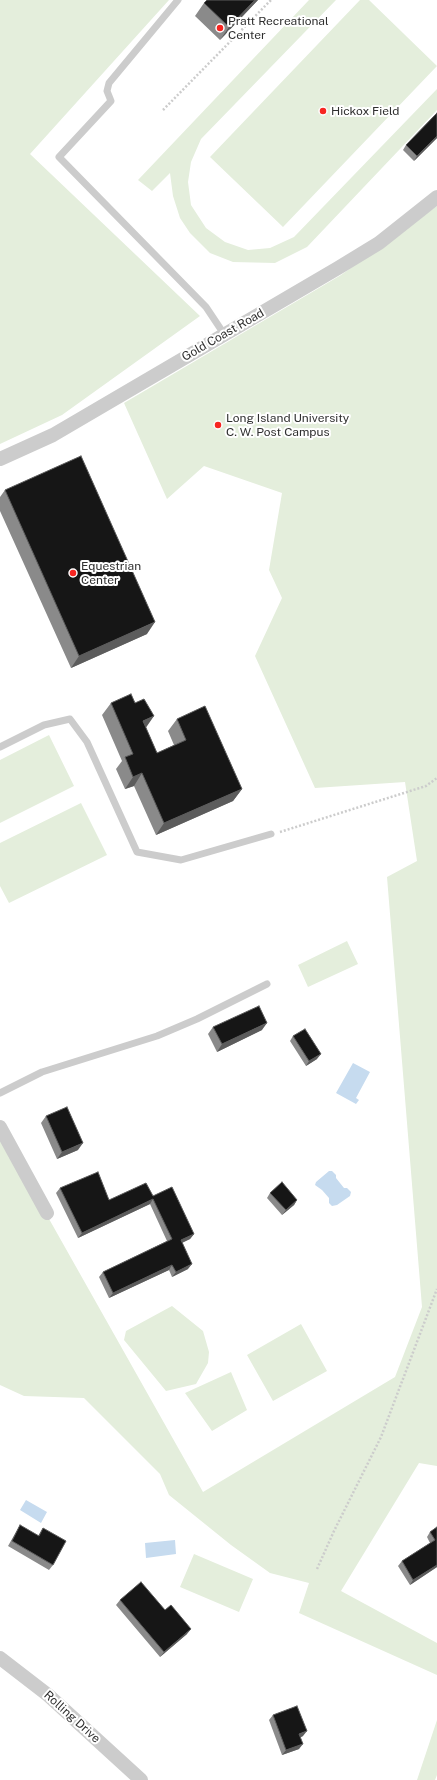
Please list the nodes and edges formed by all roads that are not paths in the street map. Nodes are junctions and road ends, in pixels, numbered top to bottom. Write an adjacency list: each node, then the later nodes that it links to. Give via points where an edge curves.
1 (178, 0): 3 (lane, via 109,82 107,91 111,101 59,157 206,307)
2 (437, 197): 3 (street, Gold Coast Road, via 379,243)
3 (224, 334): 4 (street, Gold Coast Road, via 52,435)
4 (0, 459)
5 (0, 747): 6 (lane, via 44,725 70,719 87,742 137,852 181,860)
6 (271, 834)
7 (267, 984): 8 (lane, via 156,1036 42,1072)
8 (0, 1093)
9 (0, 1127): 10 (street)
10 (47, 1213)
11 (0, 1658): 12 (street, Rolling Drive, via 48,1695)
12 (141, 1780)

